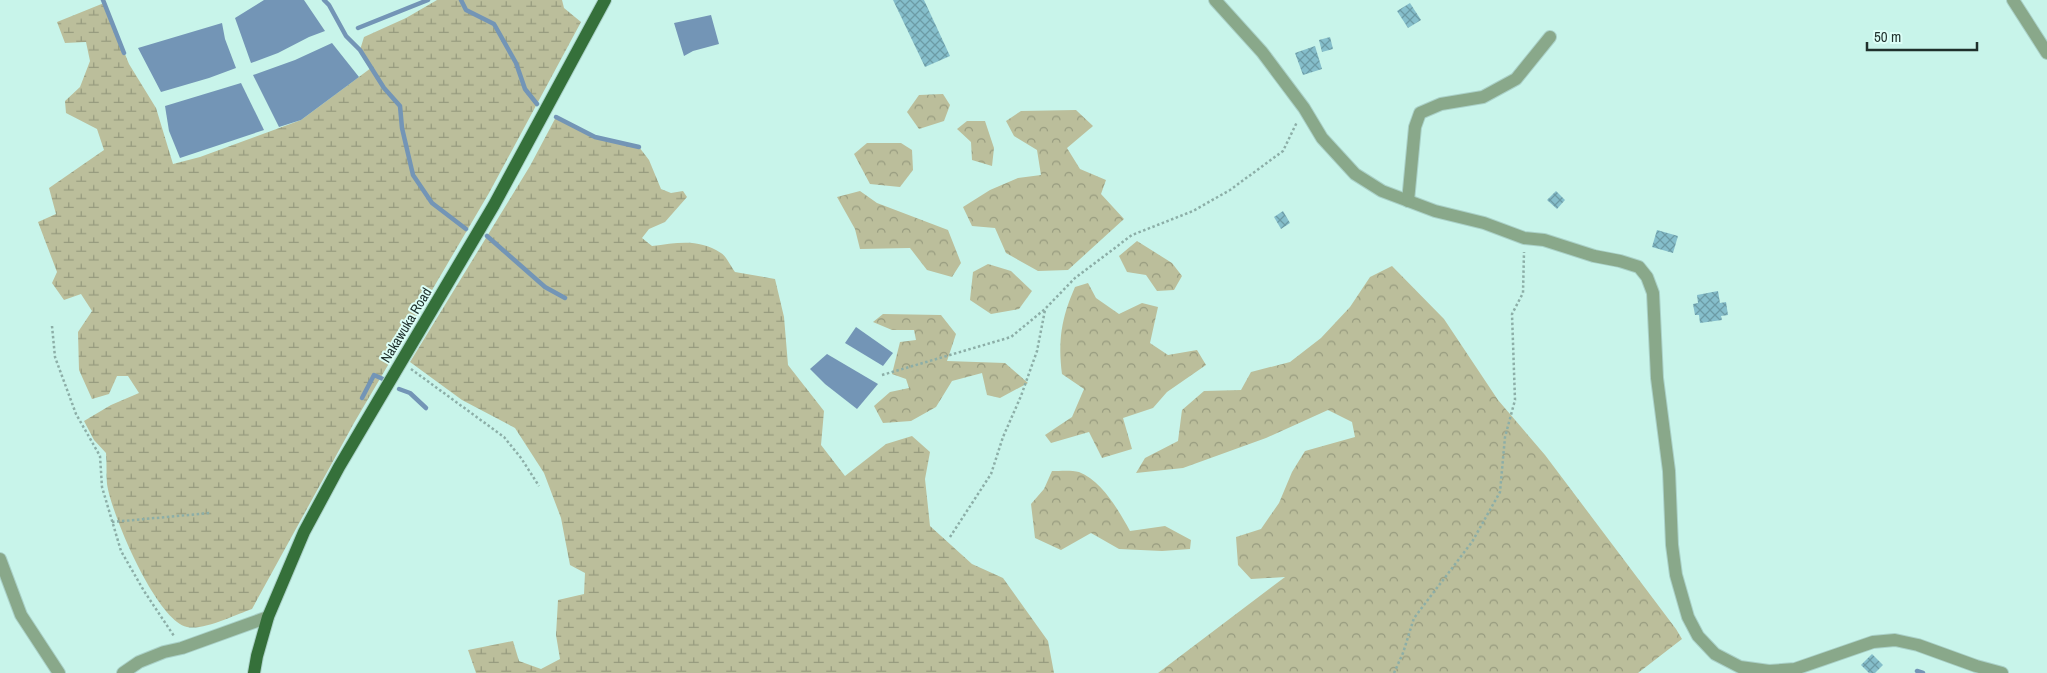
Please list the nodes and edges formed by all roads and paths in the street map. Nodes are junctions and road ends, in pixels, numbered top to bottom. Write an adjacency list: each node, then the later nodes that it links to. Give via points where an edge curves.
1 (605, 0): 11 (main road, Nakawuka Road, via 494,205)
2 (1215, 0): 6 (street, via 1262,52)
3 (2013, 0): 5 (street)
4 (1550, 37): 7 (street, via 1516,79 1483,97 1441,104 1420,113 1415,127)
5 (2047, 53)
6 (1304, 108): 7 (street, via 1322,138 1355,174 1382,191); 9 (path, via 1283,151 1230,190 1193,210 1132,235 1075,278)
7 (1408, 201): 8 (street)
8 (1524, 238): 23 (path, via 1524,293 1512,314 1515,400 1504,437 1500,492 1472,542 1414,618); 24 (street, via 1544,240 1639,267 1647,277 1653,293 1657,378 1670,479 1676,575 1688,617 1698,636 1715,654 1740,667 1769,672 1795,669 1872,642 1895,640)
9 (1045, 309): 12 (path, via 1011,337); 16 (path, via 1037,351 991,474)
10 (52, 326): 15 (path, via 55,357 76,414 100,456 102,487)
11 (401, 362): 13 (path, via 504,437); 18 (main road, Nakawuka Road, via 304,532)
12 (882, 375)
13 (539, 486)
14 (210, 513): 15 (path)
15 (112, 522): 19 (path, via 121,551)
16 (950, 537)
17 (0, 559): 20 (street, via 21,615)
18 (268, 617): 19 (street); 22 (main road, Nakawuka Road)
19 (182, 648): 21 (street, via 139,662)
20 (59, 673)
21 (123, 673)
22 (254, 673)
23 (1394, 673)
24 (2002, 673)

